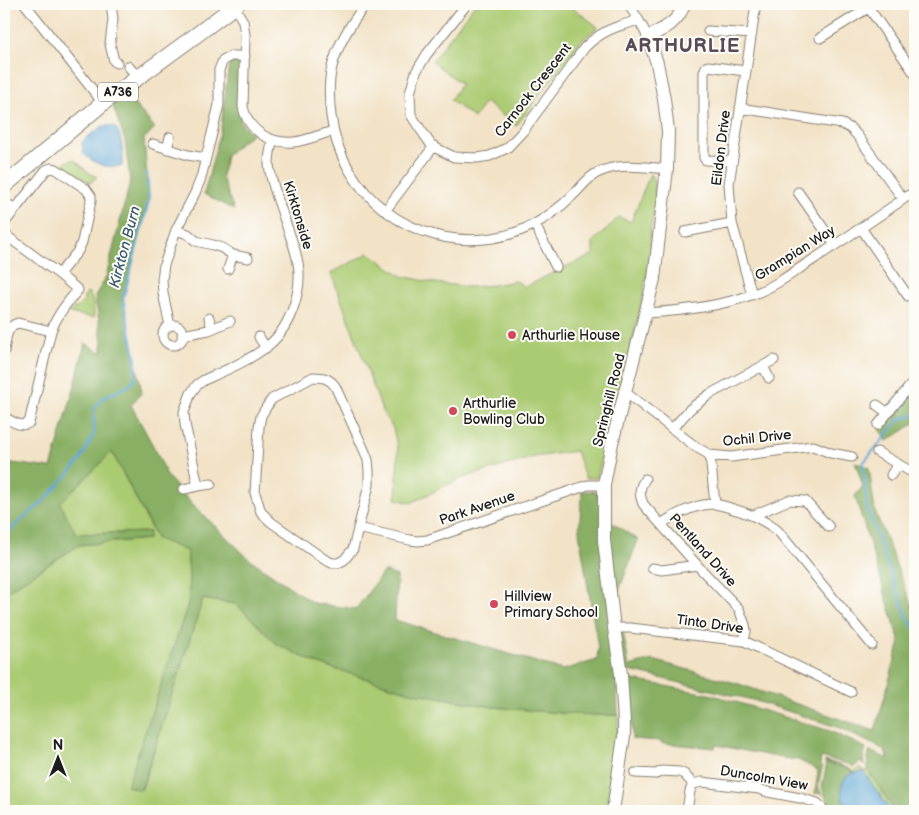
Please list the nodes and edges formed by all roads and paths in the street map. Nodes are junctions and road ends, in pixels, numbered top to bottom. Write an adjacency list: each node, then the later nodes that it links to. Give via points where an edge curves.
1 (26, 4): 19 (street)
2 (111, 4): 16 (street, via 110,44)
3 (366, 4): 21 (street, via 351,23 332,68 328,98)
4 (467, 4): 25 (street, Carnock Crescent, via 427,54 416,72 410,92 411,115)
5 (628, 4): 10 (street, Springhill Road)
6 (684, 4): 13 (street, via 675,21)
7 (756, 4): 12 (street, Eildon Drive)
8 (235, 5): 15 (street, via 243,21); 19 (main road, A736, via 133,71)
9 (867, 6): 14 (street); 18 (street)
10 (638, 19): 13 (street, Springhill Road); 25 (street, Carnock Crescent, via 604,33 585,47 507,148 477,158 454,157)
11 (708, 31): 12 (street)
12 (752, 34): 17 (street, Eildon Drive)
13 (648, 37): 29 (street, Springhill Road, via 664,99 668,131)
14 (820, 38)
15 (245, 56): 23 (street, via 245,116 251,125); 27 (street, via 231,56 223,60 219,105)
16 (117, 63)
17 (745, 71): 20 (street, Eildon Drive); 28 (street, via 708,66 704,72 704,158)
18 (915, 74)
19 (103, 104): 30 (main road, A736)
20 (740, 108): 28 (street, Eildon Drive); 33 (street, via 842,124 850,128)
21 (333, 131): 23 (street, via 295,142); 36 (street, via 352,176 368,197)
22 (170, 137): 26 (street)
23 (272, 141): 60 (street, Kirktonside, via 269,163 295,251 298,281 291,314 281,332)
24 (153, 144): 26 (street)
25 (434, 146): 36 (street)
26 (167, 149): 27 (street)
27 (205, 158): 41 (street, via 195,193)
28 (732, 161): 38 (street, Eildon Drive, via 729,195)
29 (667, 168): 39 (street, via 628,165 596,173 552,214); 52 (street, Springhill Road, via 654,279)
30 (4, 186)
31 (915, 191): 33 (street, Grampian Way)
32 (798, 192): 44 (street)
33 (903, 199): 40 (street, Grampian Way)
34 (6, 203): 35 (street)
35 (15, 209): 37 (street); 49 (street, via 51,168 56,168 89,192 91,201 82,242)
36 (385, 211): 39 (street, via 400,222 444,238 492,238)
37 (6, 221)
38 (732, 223): 42 (street); 51 (street, Eildon Drive)
39 (535, 225): 47 (street)
40 (860, 228): 44 (street, Grampian Way); 50 (street, via 908,296)
41 (176, 230): 45 (street); 55 (street, via 162,279)
42 (685, 232)
43 (4, 234): 49 (street)
44 (835, 246): 51 (street, Grampian Way)
45 (233, 255): 46 (street); 48 (street)
46 (248, 258)
47 (556, 267)
48 (228, 269)
49 (59, 274): 57 (street, via 78,290 55,320)
50 (915, 290)
51 (752, 295): 52 (street, Grampian Way, via 716,304)
52 (646, 313): 66 (street, Springhill Road)
53 (209, 318): 56 (street)
54 (230, 321): 56 (street)
55 (170, 326): 58 (street, via 178,328); 58 (street, via 163,333 165,342 174,345)
56 (212, 328): 58 (street)
57 (51, 331): 61 (street, via 14,324 8,330); 69 (street, via 29,423 22,426)
58 (182, 336)
59 (259, 337): 60 (street)
60 (266, 348): 81 (street, Kirktonside, via 204,380 191,393 184,412)
61 (4, 351)
62 (774, 360): 63 (street)
63 (763, 366): 64 (street); 71 (street, via 710,394 690,408)
64 (769, 378)
65 (915, 382): 68 (street)
66 (625, 392): 71 (street, Ochil Drive); 80 (street, Springhill Road)
67 (877, 405): 68 (street)
68 (888, 413): 70 (street)
69 (4, 417)
70 (878, 426)
71 (672, 429): 73 (street, Ochil Drive)
72 (877, 452): 75 (street)
73 (710, 455): 74 (street, Ochil Drive, via 731,457 813,446); 83 (street)
74 (852, 457)
75 (898, 464): 76 (street); 77 (street)
76 (891, 474)
77 (915, 474)
78 (645, 479): 85 (street, Pentland Drive, via 639,487 639,495)
79 (211, 484): 81 (street)
80 (604, 485): 87 (street, Park Avenue, via 588,485 427,540 410,540); 90 (street, Springhill Road, via 604,540)
81 (198, 486): 82 (street)
82 (184, 489)
83 (715, 504): 84 (street); 85 (street, via 676,514)
84 (754, 515): 86 (street, via 789,500 805,501); 92 (street, via 778,531)
85 (661, 524): 88 (street, Pentland Drive)
86 (829, 527)
87 (358, 528): 87 (street, via 349,555 338,563 332,563 270,522 258,505 255,493 261,416 272,399 313,377 327,378 335,386 368,460 369,485)
88 (696, 565): 89 (street, via 662,570); 91 (street, Pentland Drive, via 739,609 745,625)
89 (652, 568)
90 (614, 628): 91 (street, Tinto Drive); 96 (street, Springhill Road, via 622,683 624,736)
91 (744, 641): 93 (street, Tinto Drive)
92 (872, 645)
93 (851, 692)
94 (635, 773): 95 (street, via 679,772)
95 (693, 784): 97 (street); 98 (street, Duncolm View, via 716,783 759,789 817,803)
96 (613, 811)
97 (687, 811)
98 (825, 811)

